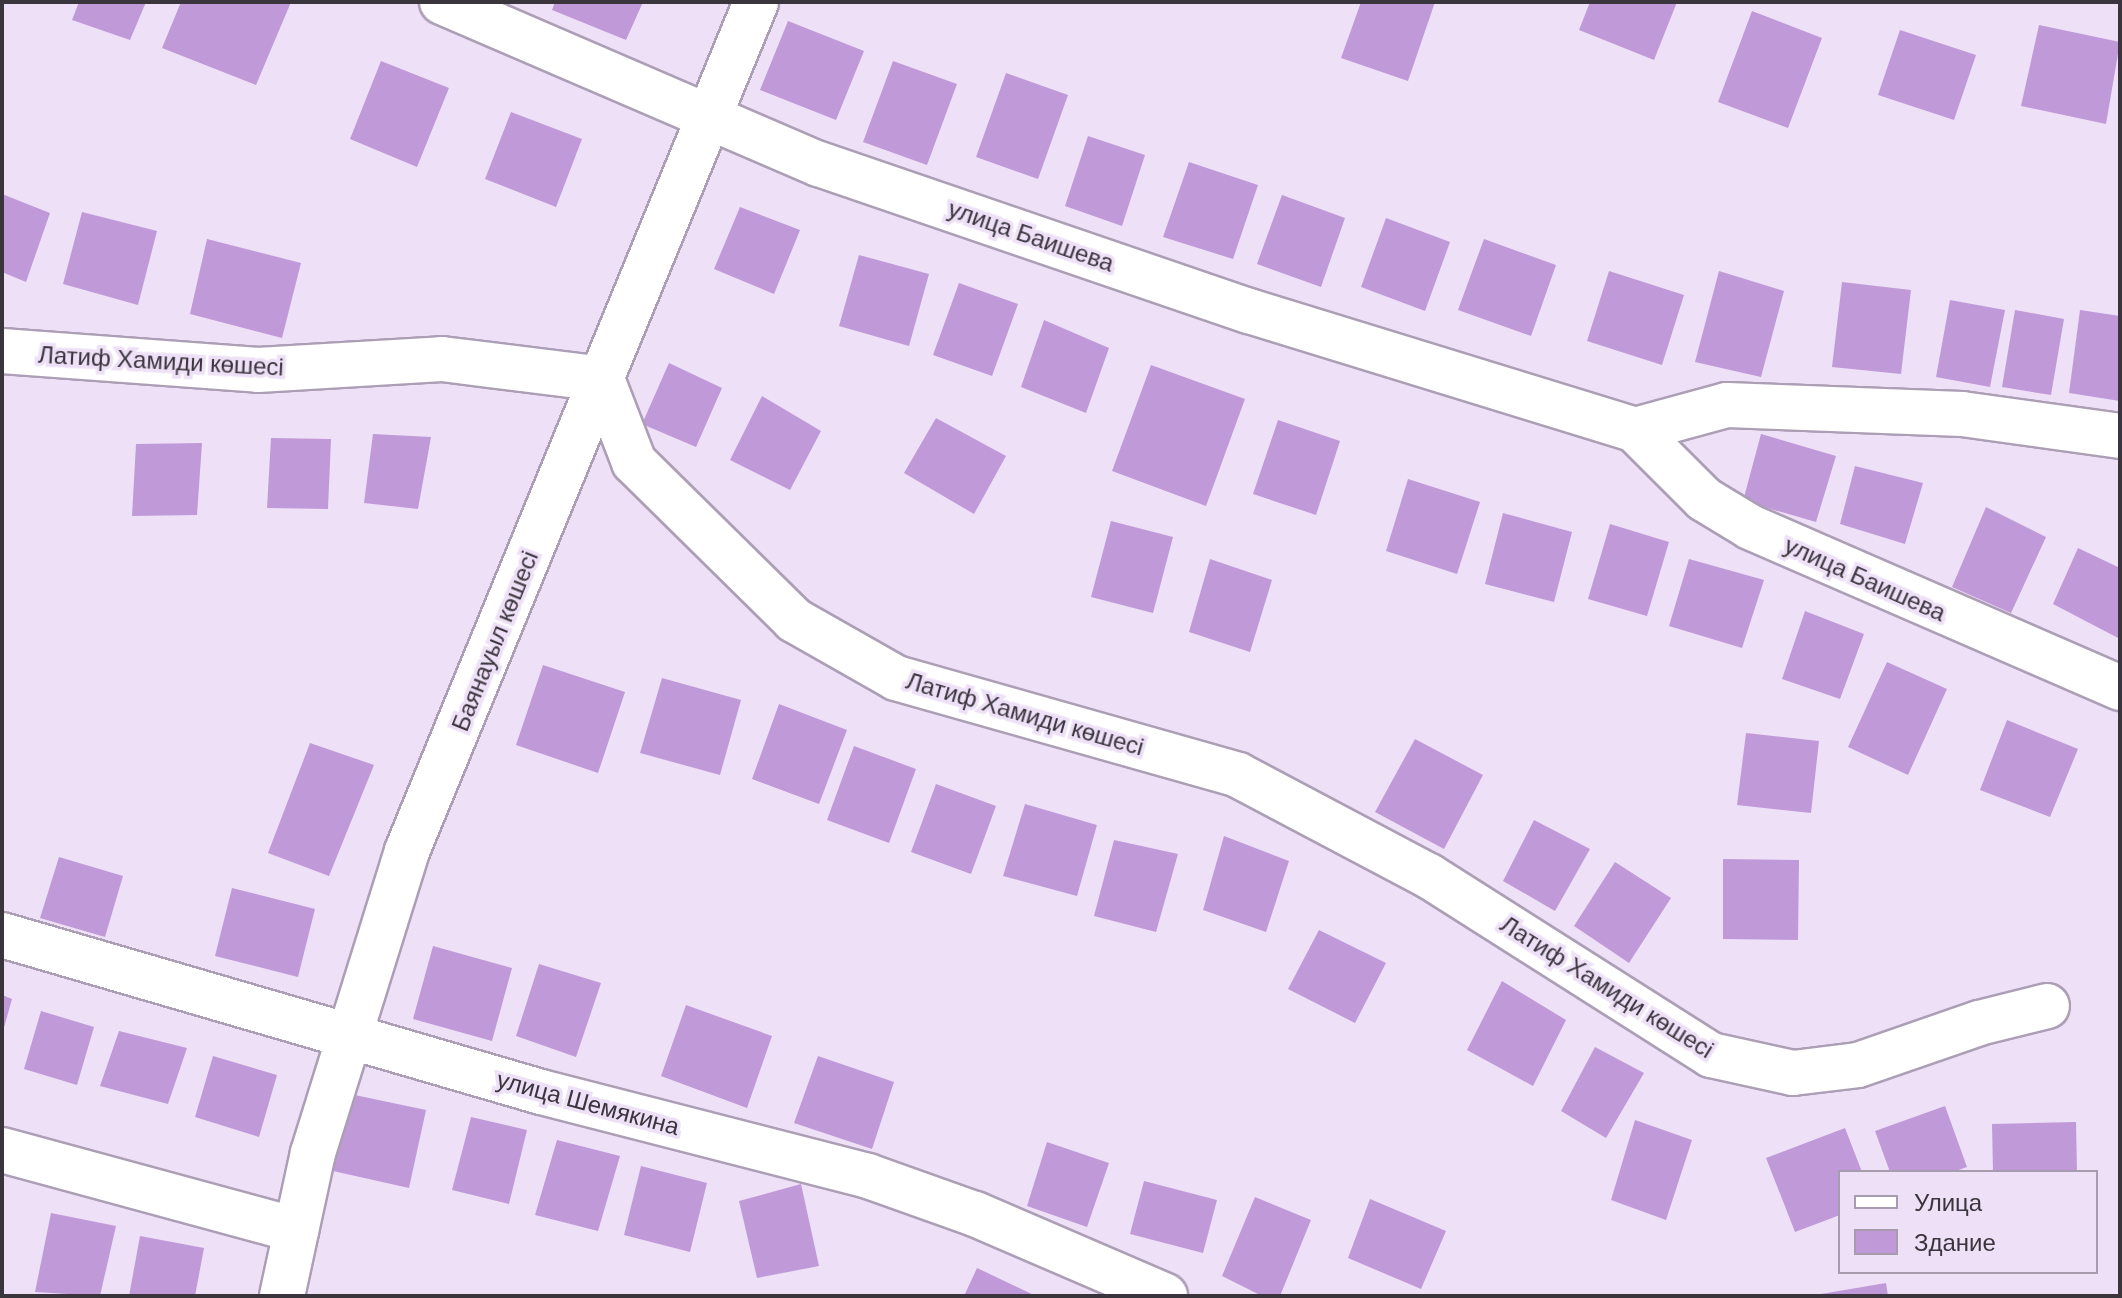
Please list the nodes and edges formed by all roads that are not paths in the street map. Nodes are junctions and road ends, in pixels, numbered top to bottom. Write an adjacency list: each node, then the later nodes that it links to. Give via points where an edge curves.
1 (442, 2): 3 (street, улица Баишева)
2 (756, 2): 3 (street, Баянауыл көшесі)
3 (709, 119): 5 (street, Баянауыл көшесі); 6 (street, улица Баишева, via 819,164 1234,306)
4 (2, 351): 5 (street, Латиф Хамиди көшесі, via 258,370 442,359)
5 (602, 379): 10 (street, Латиф Хамиди көшесі, via 634,462 794,620 896,678 1238,775 1429,876 1711,1055 1793,1073 1858,1065 1979,1023); 11 (street, Баянауыл көшесі, via 407,851)
6 (1635, 430): 7 (street, via 1727,405 1962,414); 8 (street, улица Баишева, via 1704,499 1750,527)
7 (2120, 436)
8 (2120, 688)
9 (2, 935): 11 (street, улица Шемякина)
10 (2047, 1006)
11 (349, 1033): 13 (street, Баянауыл көшесі); 15 (street, улица Шемякина, via 541,1092 868,1176 975,1214)
12 (2, 1150): 13 (street)
13 (296, 1230): 14 (street, Баянауыл көшесі)
14 (282, 1296)
15 (1165, 1296)

